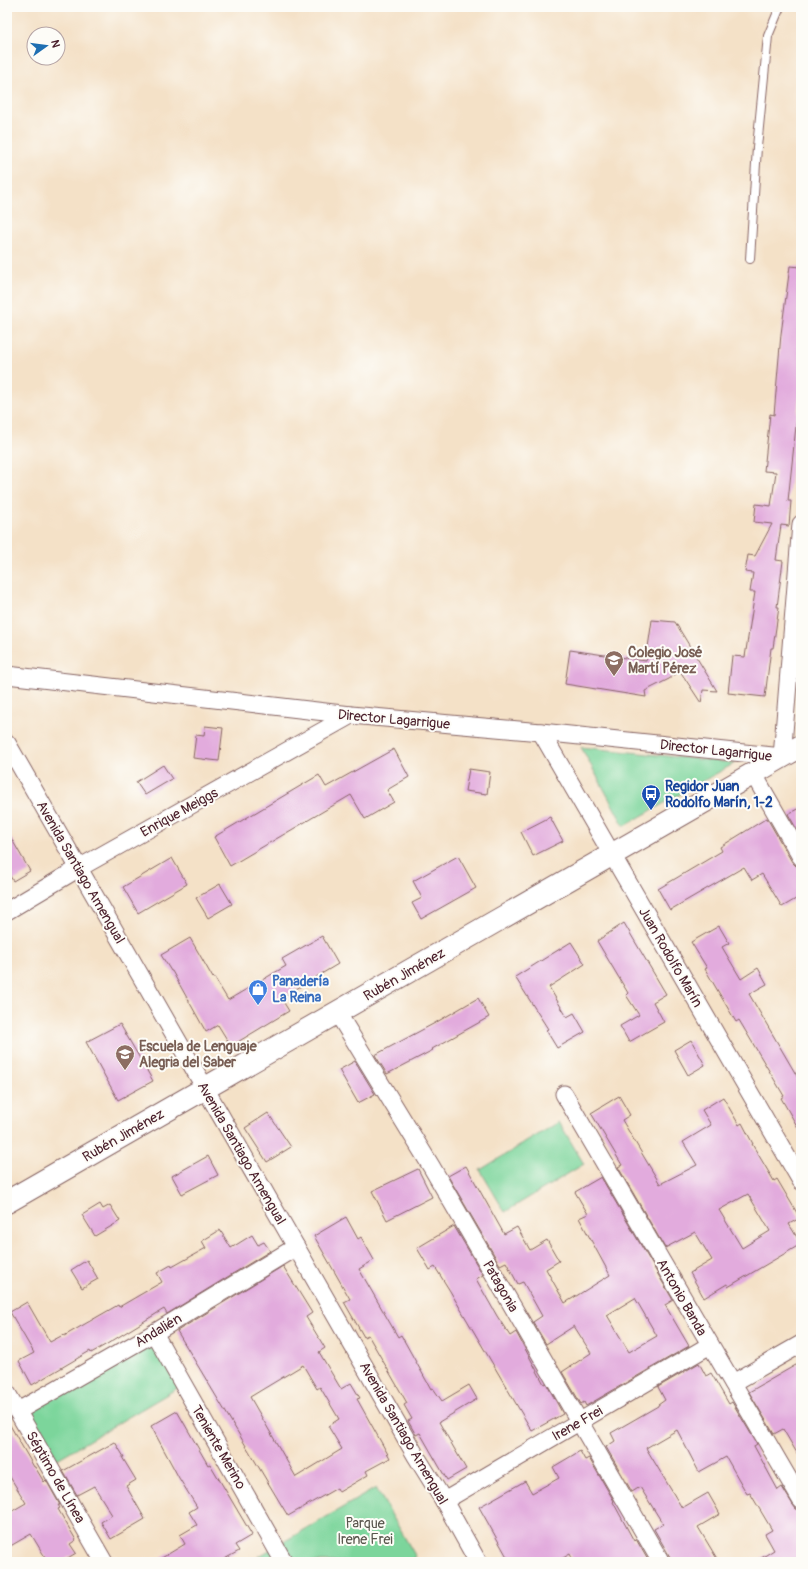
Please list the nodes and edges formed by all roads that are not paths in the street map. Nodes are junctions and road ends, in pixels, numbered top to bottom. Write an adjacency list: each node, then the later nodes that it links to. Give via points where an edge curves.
1 (780, 7): 2 (lane, via 768,36 757,147)
2 (750, 259)
3 (801, 524): 4 (street)
4 (798, 586): 10 (street)
5 (7, 675): 6 (street, Director Lagarrigue)
6 (351, 715): 7 (street, Director Lagarrigue); 14 (street, Enrique Meiggs)
7 (541, 732): 10 (street, Director Lagarrigue); 12 (street, Juan Rodolfo Marín)
8 (7, 744): 14 (street, Avenida Santiago Amengual)
9 (801, 746): 10 (main road, Rubén Jiménez)
10 (782, 757): 11 (main road, Rubén Jiménez)
11 (753, 773): 12 (main road, Rubén Jiménez); 13 (street)
12 (612, 855): 16 (main road, Rubén Jiménez); 19 (street, Juan Rodolfo Marín)
13 (801, 857)
14 (79, 868): 15 (street, Enrique Meiggs); 17 (street, Avenida Santiago Amengual)
15 (7, 911)
16 (338, 1012): 17 (main road, Rubén Jiménez); 28 (street, Patagonia)
17 (205, 1088): 20 (main road, Rubén Jiménez); 21 (street, Avenida Santiago Amengual)
18 (564, 1094): 24 (street, Antonio Banda)
19 (801, 1181)
20 (7, 1202)
21 (296, 1247): 22 (street, Andalién); 30 (street, Avenida Santiago Amengual)
22 (154, 1333): 27 (street, Andalién); 32 (street, Teniente Merino)
23 (801, 1344): 25 (street)
24 (710, 1345): 25 (street, Antonio Banda); 28 (street, Irene Frei)
25 (733, 1383): 29 (street, Antonio Banda)
26 (7, 1392): 27 (street, Séptimo de Línea)
27 (18, 1411): 31 (street, Séptimo de Línea)
28 (580, 1421): 30 (street, Irene Frei); 34 (street, Patagonia)
29 (801, 1500)
30 (444, 1501): 33 (street, Avenida Santiago Amengual)
31 (104, 1562)
32 (284, 1562)
33 (478, 1562)
34 (661, 1562)

